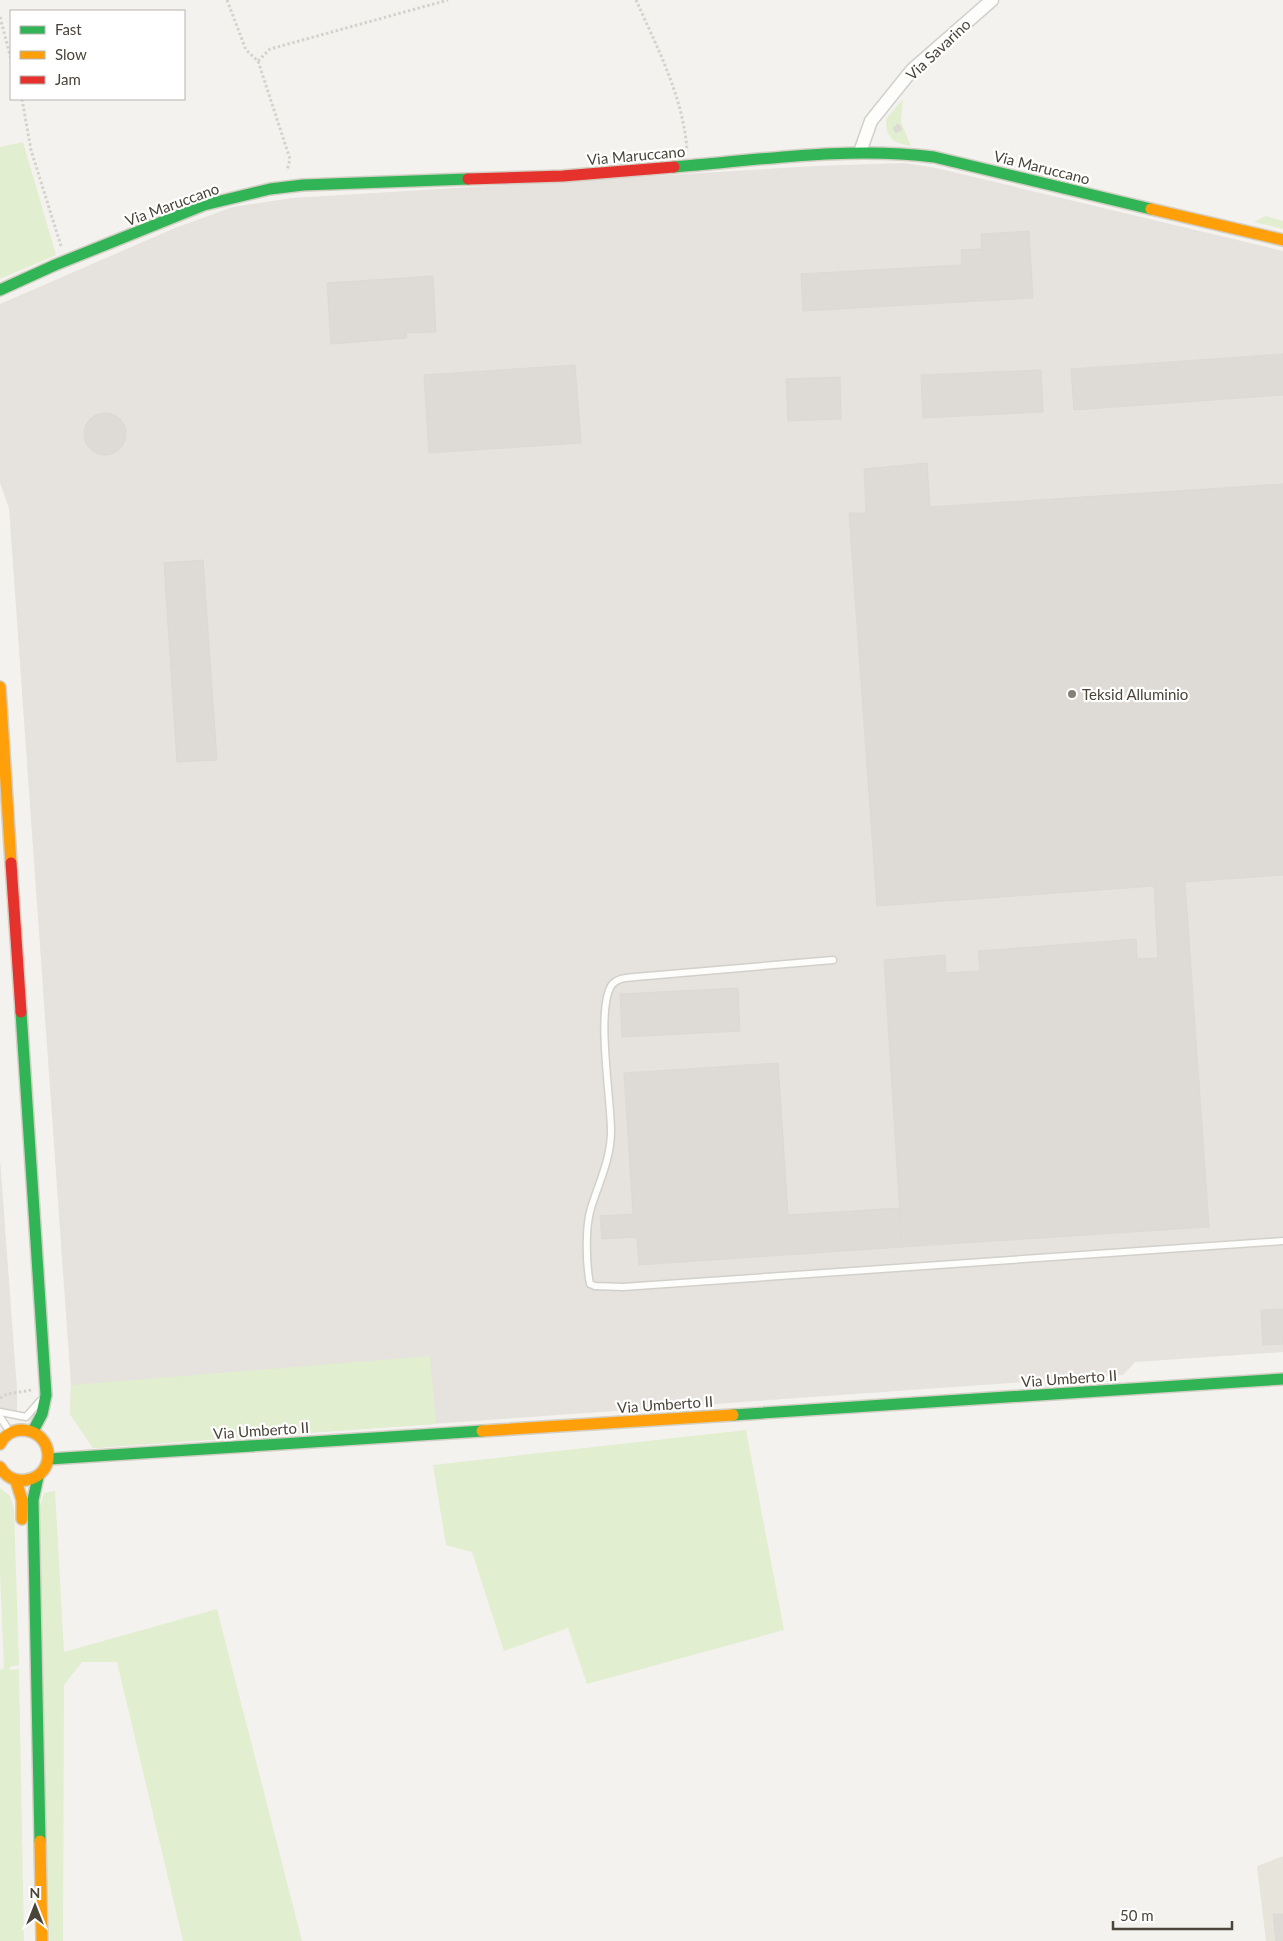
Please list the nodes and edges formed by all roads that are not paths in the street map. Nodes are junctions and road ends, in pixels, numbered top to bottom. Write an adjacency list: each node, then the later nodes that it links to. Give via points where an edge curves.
1 (992, 0): 2 (street, Via Savarino, via 912,70 871,121)
2 (860, 152): 3 (street, Via Maruccano, via 934,157); 4 (street, Via Maruccano, via 563,176 270,189 204,205)
3 (1283, 240)
4 (0, 290)
5 (0, 687): 9 (street)
6 (833, 960): 7 (lane, via 620,978 611,985 604,1023 610,1153 591,1209 588,1233 590,1284 623,1287)
7 (1283, 1241)
8 (1283, 1379): 15 (street, Via Umberto II)
9 (46, 1395): 10 (lane, via 26,1417); 12 (street, via 42,1414)
10 (0, 1412)
11 (0, 1417): 13 (lane)
12 (33, 1431): 13 (street); 15 (street, via 48,1448)
13 (10, 1433): 14 (street)
14 (0, 1444)
15 (49, 1459): 17 (street)
16 (0, 1467): 18 (street)
17 (38, 1477): 18 (street); 20 (street, via 33,1500)
18 (16, 1481): 19 (street, via 22,1500)
19 (31, 1941)
20 (42, 1941)

